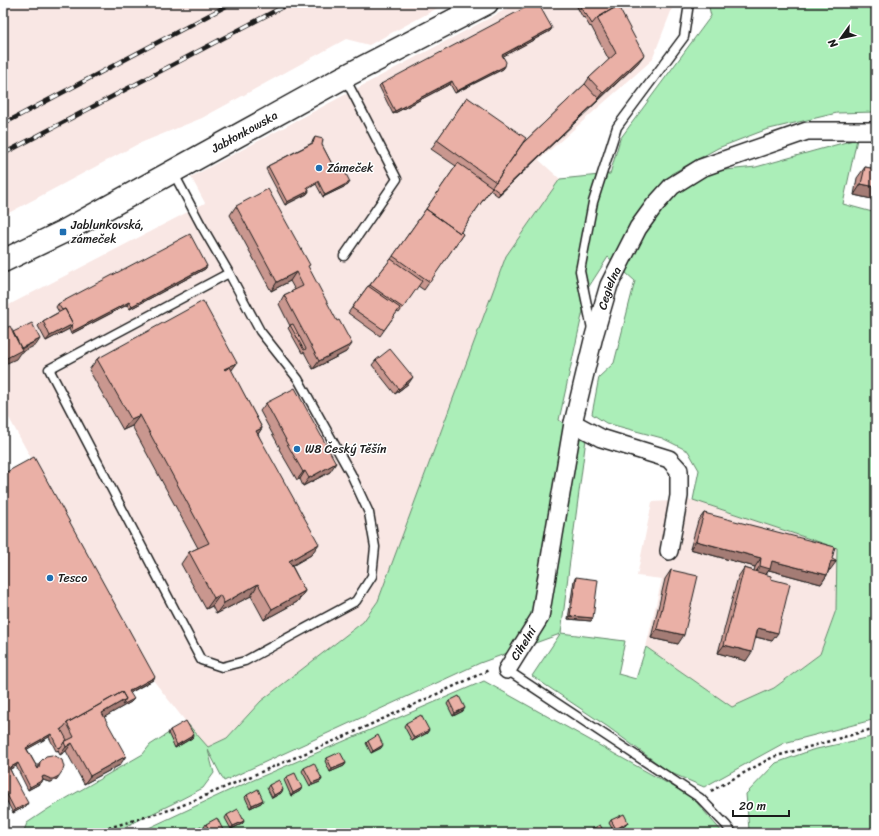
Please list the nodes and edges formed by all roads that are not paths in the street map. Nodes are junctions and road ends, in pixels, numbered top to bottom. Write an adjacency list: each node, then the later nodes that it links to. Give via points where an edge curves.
1 (487, 3): 3 (main road, Jabłonkowska)
2 (689, 3): 9 (lane, via 684,37 617,127 593,202 580,271)
3 (344, 78): 5 (main road, Jabłonkowska); 6 (lane, via 397,179)
4 (876, 131): 9 (street, Cegielna, via 807,131 701,168 672,186 638,228 609,285)
5 (173, 171): 7 (main road, Jabłonkowska, via 63,232); 8 (lane)
6 (344, 256)
7 (3, 261)
8 (229, 273): 8 (lane, via 260,331 298,379 351,474 369,513 375,547 372,576 356,601 245,661 222,667 201,660 49,369)
9 (594, 336): 10 (street, Cegielna)
10 (573, 423): 11 (street, via 601,438 668,459 679,470 679,496); 12 (street, Cegielna)
11 (669, 551)
12 (540, 617): 13 (street, Cihelní)
13 (507, 670): 14 (lane, via 700,798)
14 (732, 833)

